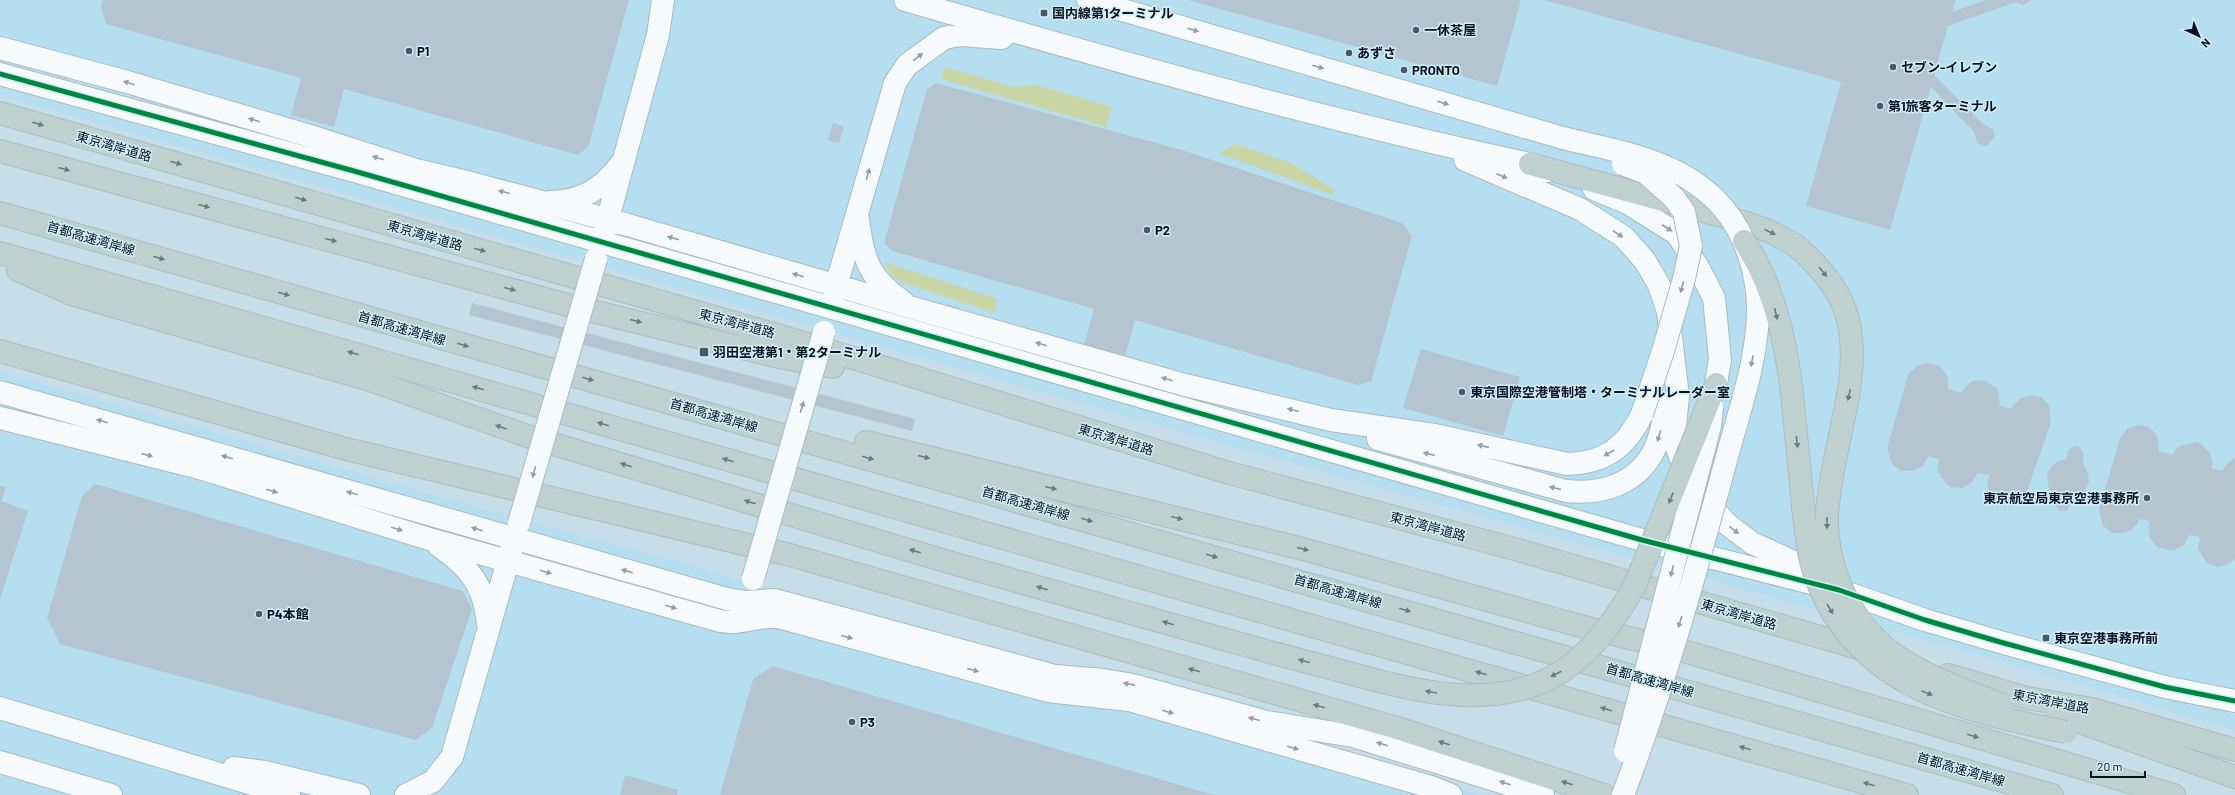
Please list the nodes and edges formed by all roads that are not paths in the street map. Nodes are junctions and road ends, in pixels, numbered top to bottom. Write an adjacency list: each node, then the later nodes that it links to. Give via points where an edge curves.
1 (663, 0): 11 (street, via 658,35)
2 (905, 0): 5 (street)
3 (1088, 0): 8 (street, one-way to 8)
4 (0, 48): 13 (street, one-way to 4, via 416,170 124,81)
5 (1068, 48): 9 (street); 14 (street, one-way to 5, via 895,83 907,65 944,38 961,35)
6 (0, 74): 18 (street, via 354,171)
7 (0, 113): 26 (highway, 東京湾岸道路, one-way to 26, via 782,336)
8 (1563, 138): 17 (street, bridge, via 1654,161 1700,185 1725,209); 30 (street, one-way to 30, bridge, via 1646,173 1674,198 1684,212 1691,246 1684,279 1642,414 1635,428 1612,452 1597,460 1582,464 1566,464 1435,435)
9 (1414, 139): 12 (street); 25 (street, one-way to 25, via 1580,209 1624,237 1645,261 1659,285 1668,312)
10 (0, 151): 26 (highway, one-way to 26, via 564,304 779,356 851,370)
11 (623, 160): 13 (street, via 608,180 593,190 564,201); 16 (street)
12 (1530, 164): 27 (street, one-way to 27, via 1628,203 1677,234 1714,298 1720,359); 45 (highway, one-way to 45, bridge, via 1747,223 1795,245 1812,259 1830,280 1842,302 1850,328 1851,386 1831,483 1827,526 1836,577 1844,596 1863,625 1897,657 1930,675)
13 (541, 202): 16 (street)
14 (857, 212): 21 (street); 22 (street, via 866,261 876,278 889,292)
15 (0, 213): 33 (highway, 首都高速湾岸線, one-way to 33)
16 (606, 220): 18 (street); 21 (street, one-way to 16)
17 (1744, 240): 45 (highway, one-way to 45, bridge, via 1758,262 1773,302 1790,378 1805,528 1811,559 1820,588 1837,620 1849,638 1872,661 1909,686 2006,720); 59 (street, one-way to 59, bridge, via 1756,286 1758,309 1753,360 1702,547 1655,704)
18 (599, 252): 23 (street); 34 (street, one-way to 34, bridge)
19 (0, 253): 60 (highway, one-way to 19)
20 (0, 262): 27 (highway, one-way to 20, bridge, via 1635,585 1604,633 1563,670 1518,690 1494,695 1443,694 1400,686 1259,649 952,562 530,437 370,380 71,294)
21 (836, 285): 22 (street); 23 (street)
22 (913, 308): 30 (street, one-way to 22, via 1185,385)
23 (830, 309): 37 (street, via 1634,538); 38 (street, one-way to 23, bridge)
24 (0, 351): 57 (highway, one-way to 24, via 1397,728 790,555 346,449)
25 (1674, 371): 30 (street, one-way to 30, via 1656,445 1635,473 1618,485 1603,491 1585,493 1560,489 1361,434); 37 (street, one-way to 37, via 1678,396 1676,445 1684,468 1699,493 1727,524 1752,543 1807,568)
26 (897, 373): 41 (highway, 東京湾岸道路, via 1229,473 1511,548)
27 (1716, 384): 58 (street, one-way to 58, bridge, via 1710,426 1639,699)
28 (0, 392): 34 (street, one-way to 28)
29 (0, 418): 32 (street)
30 (1330, 420)
31 (0, 426): 32 (street)
32 (28, 426): 35 (street, one-way to 35, via 196,467)
33 (803, 439): 61 (highway, 首都高速湾岸線, one-way to 61); 62 (highway, one-way to 62, via 859,441 1303,549 1584,627 1688,652)
34 (517, 531): 36 (street); 38 (street, one-way to 34, via 727,599)
35 (426, 538): 36 (street); 39 (street, via 463,564 475,579 483,595)
36 (509, 560): 39 (street); 55 (street, one-way to 55, via 720,621 778,617 1048,691 1129,700 1431,787)
37 (1839, 590): 40 (street, via 1992,640)
38 (746, 602): 56 (street, one-way to 38, via 1353,736 1267,722 1125,683 1055,676 775,600)
39 (488, 635): 54 (street, via 452,757 433,781)
40 (2165, 687): 42 (street); 44 (street)
41 (2026, 698): 46 (highway, 東京湾岸道路, via 2092,709); 49 (highway, via 2085,724)
42 (2235, 701)
43 (0, 708): 48 (street)
44 (2235, 712)
45 (2066, 732): 50 (highway)
46 (2235, 750)
47 (0, 762): 51 (street)
48 (183, 763): 52 (street); 53 (street, via 265,772)
49 (2235, 777)
50 (2235, 792)
51 (111, 795)
52 (289, 795)
53 (359, 795)
54 (406, 795)
55 (1451, 795)
56 (1543, 795)
57 (1604, 795)
58 (1611, 795)
59 (1623, 795)
60 (1907, 795)
61 (2052, 795)
62 (2174, 795)

